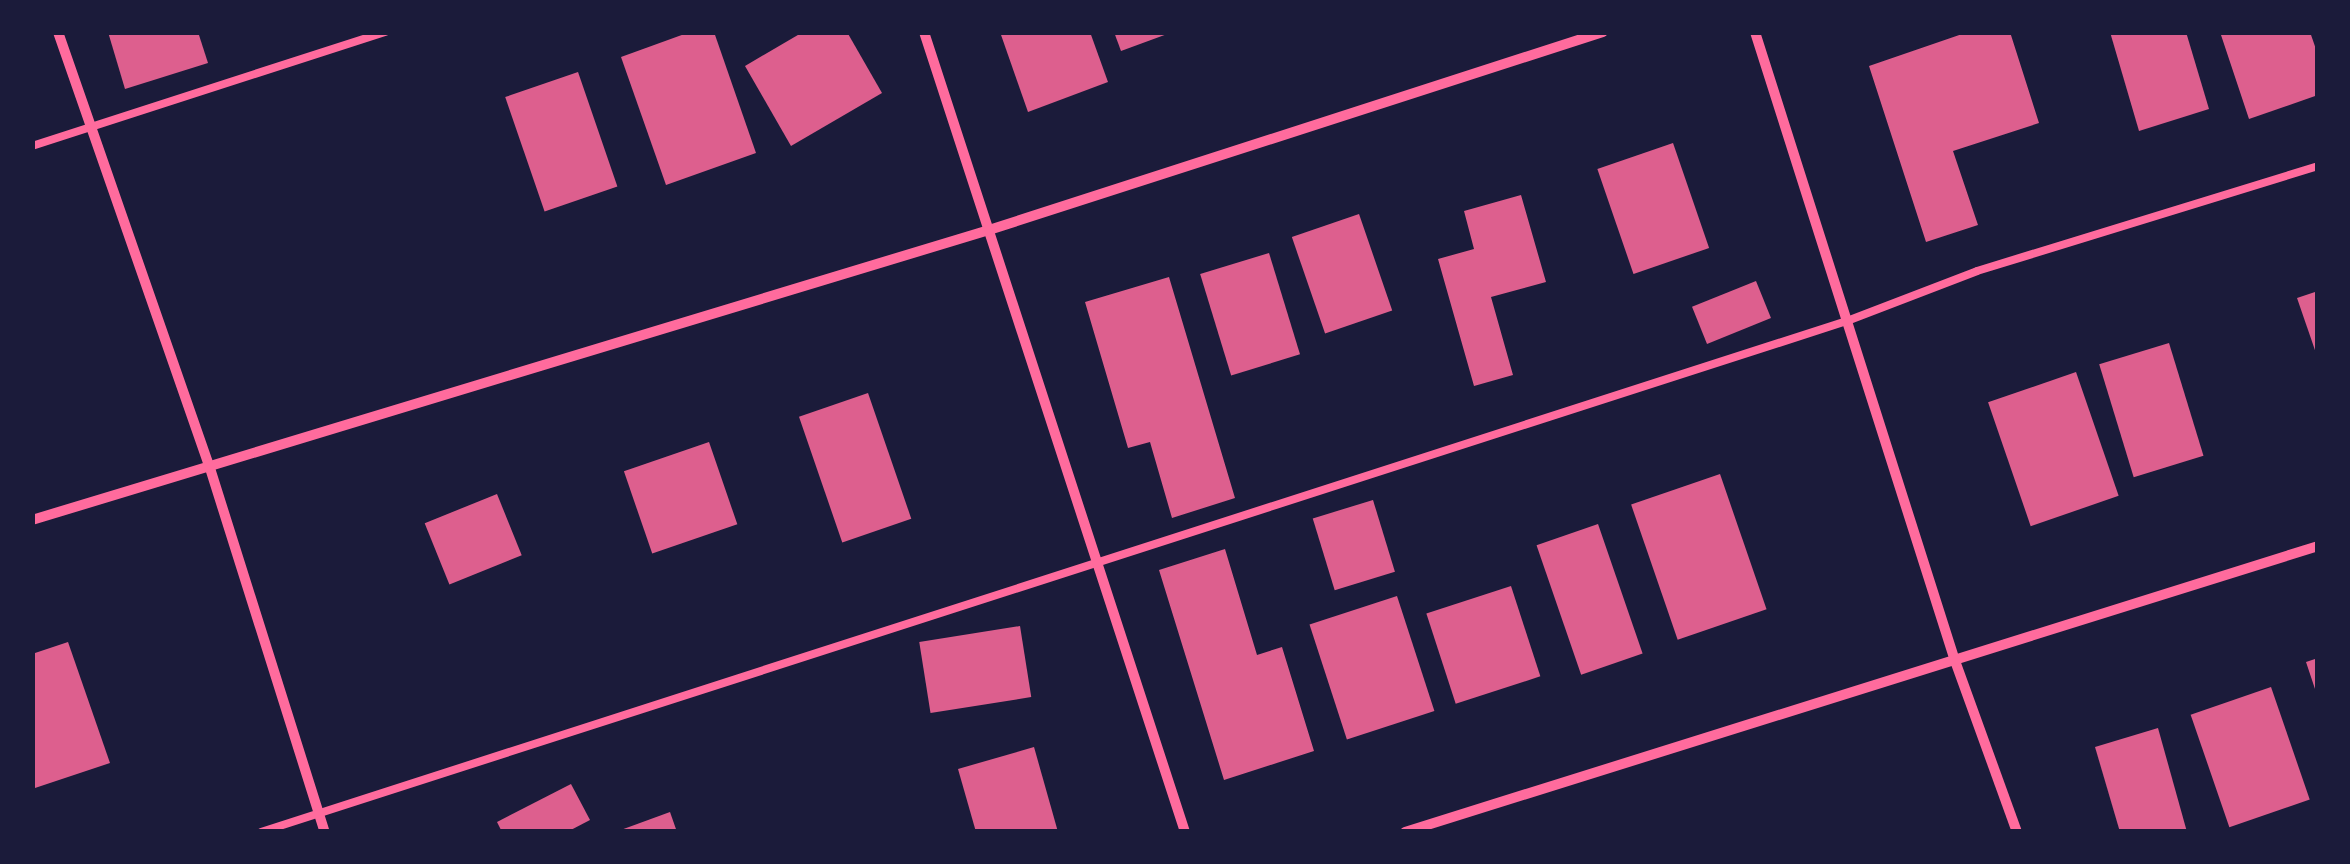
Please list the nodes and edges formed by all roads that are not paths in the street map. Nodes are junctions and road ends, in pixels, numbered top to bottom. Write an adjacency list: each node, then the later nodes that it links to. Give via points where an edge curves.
1 (58, 32): 6 (street)
2 (385, 32): 6 (lane)
3 (924, 32): 9 (street)
4 (1604, 32): 9 (street)
5 (1755, 32): 10 (street)
6 (91, 127): 7 (lane); 11 (street)
7 (32, 146)
8 (2318, 166): 10 (lane, via 1977,271)
9 (989, 230): 11 (street); 14 (street)
10 (1847, 320): 14 (lane); 15 (street)
11 (210, 465): 12 (street); 16 (street)
12 (32, 520)
13 (2318, 546): 15 (street)
14 (1097, 562): 16 (lane); 19 (street)
15 (1954, 658): 20 (street); 21 (street)
16 (319, 813): 17 (lane); 18 (street)
17 (261, 832)
18 (325, 832)
19 (1185, 832)
20 (1405, 832)
21 (2017, 832)

